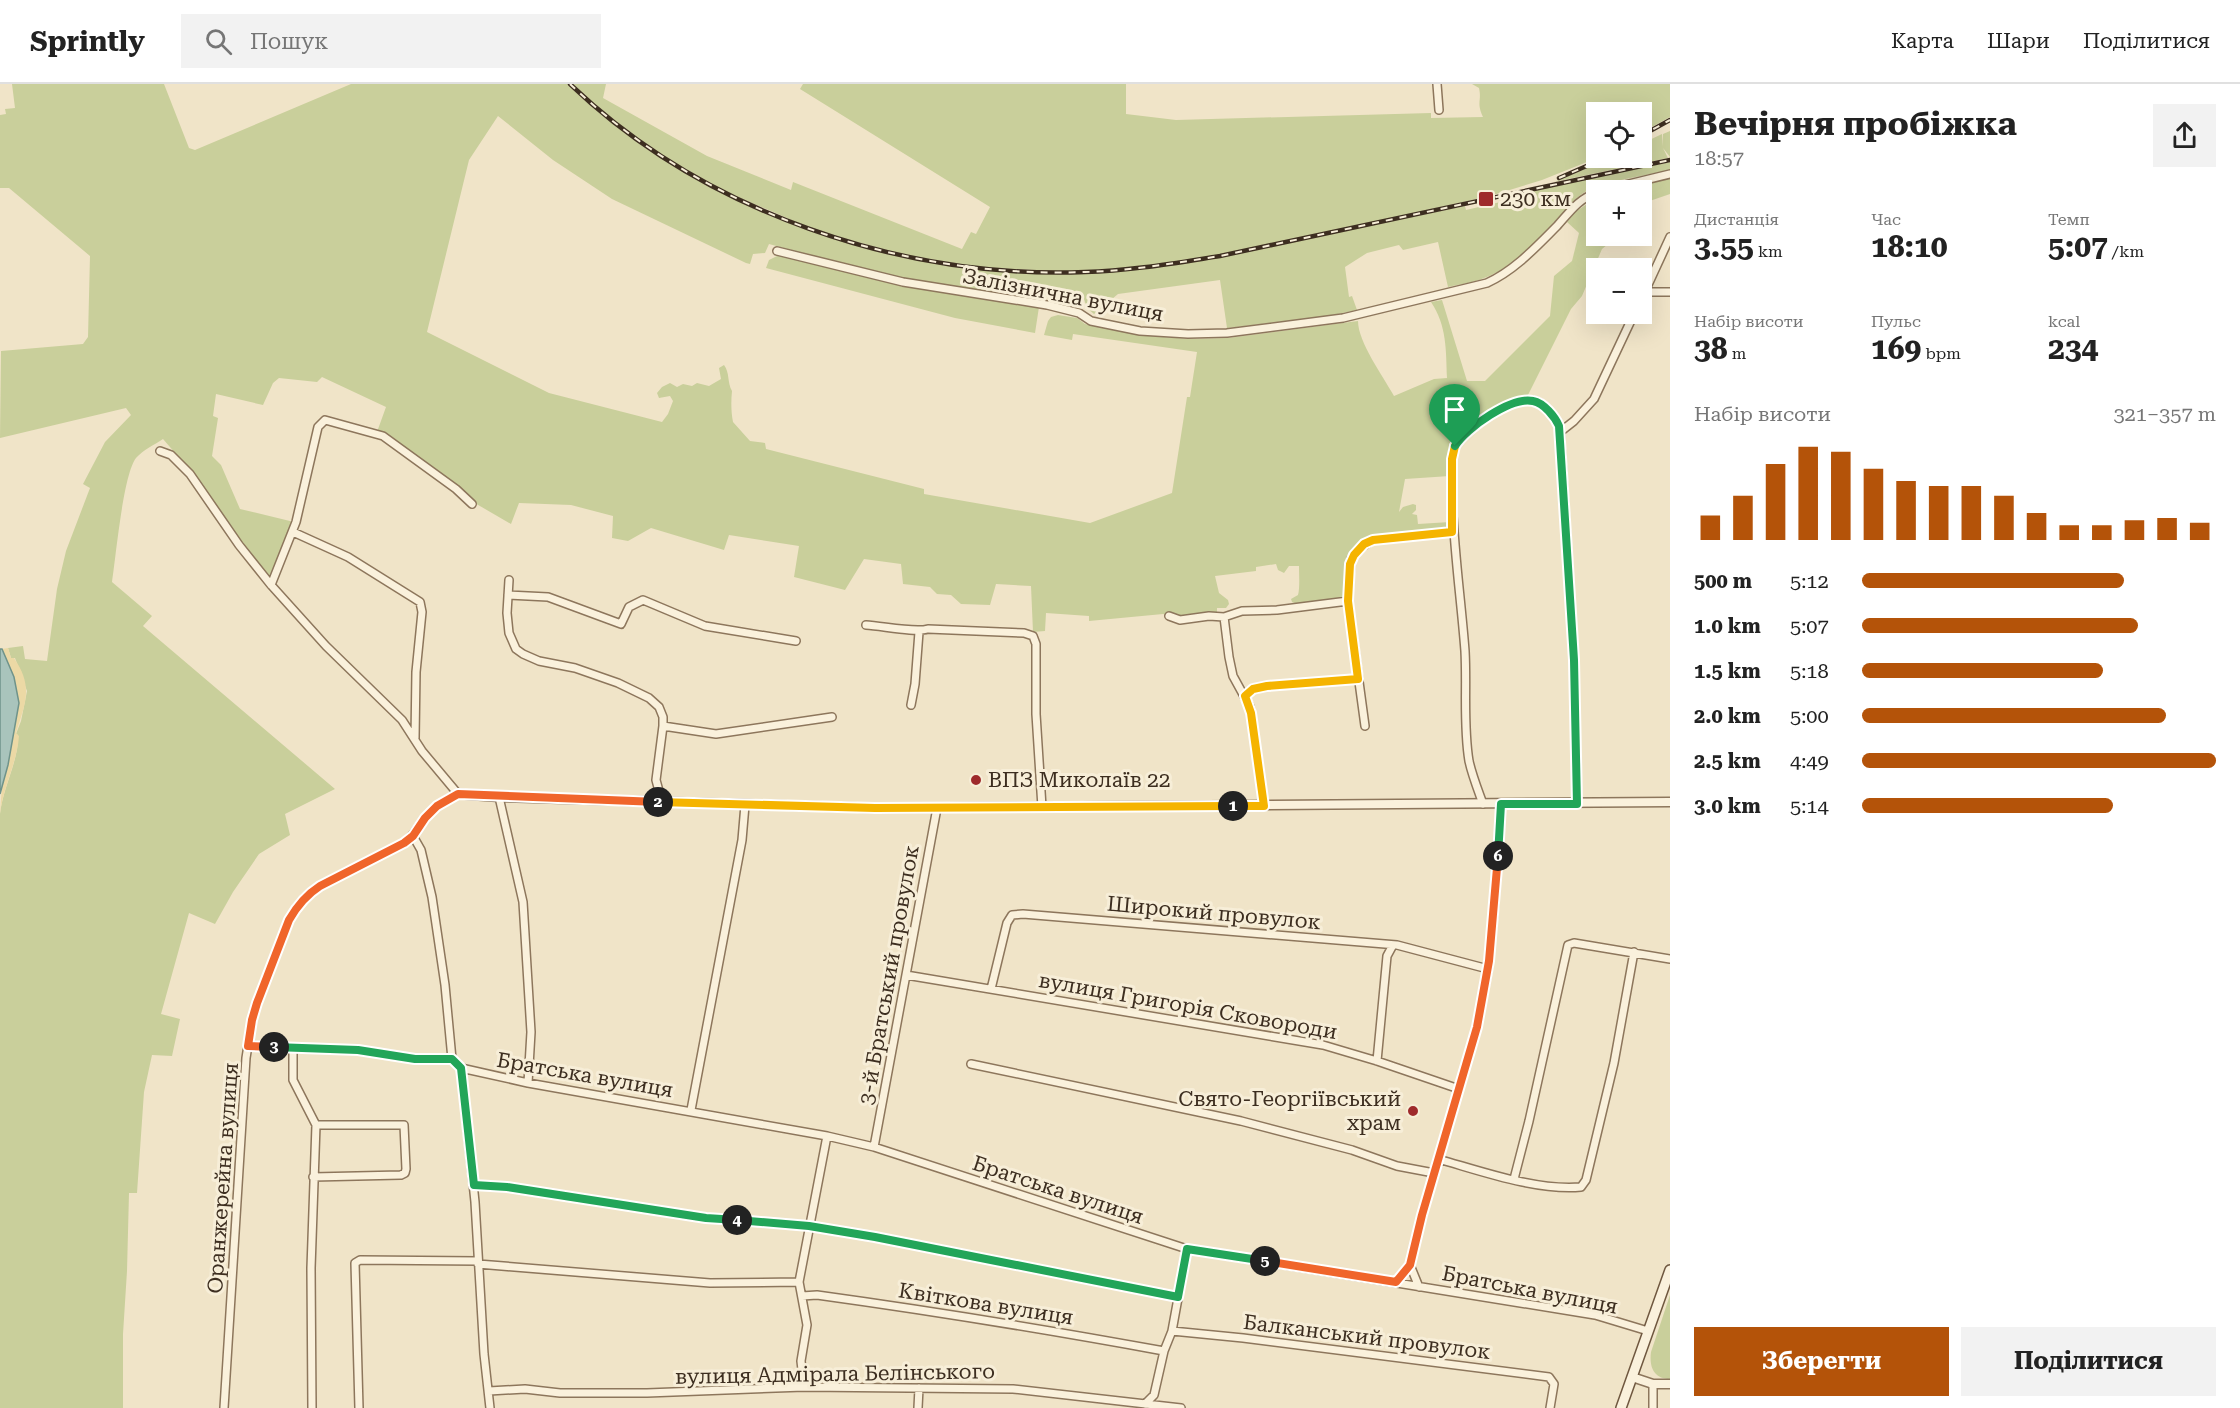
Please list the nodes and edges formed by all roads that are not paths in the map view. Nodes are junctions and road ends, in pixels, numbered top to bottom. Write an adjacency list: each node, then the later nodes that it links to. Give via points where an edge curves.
1 (1437, 84): 2 (street)
2 (1439, 110)
3 (1670, 174): 4 (street)
4 (1645, 180)
5 (1586, 197): 7 (street, Залізнична вулиця, via 1519,264 1487,282 1343,318 1227,333 1140,331 1091,321 1079,313 1047,304 903,282)
6 (1670, 237): 8 (street)
7 (777, 251)
8 (1652, 277)
9 (1652, 292): 10 (street)
10 (1670, 292)
11 (1629, 324): 12 (street, via 1594,399)
12 (1560, 432): 16 (street, via 1546,409 1531,400 1516,403 1466,432 1455,446 1452,459); 39 (street, via 1574,660)
13 (160, 451): 18 (street, via 171,455 190,474)
14 (472, 504): 15 (street, via 383,436 324,420 318,427)
15 (293, 532): 18 (street); 32 (street, via 348,557 420,602)
16 (1452, 532): 20 (street, via 1378,539 1364,544 1350,564); 37 (street, via 1464,643 1469,758)
17 (509, 580): 19 (street)
18 (271, 585): 32 (street, via 333,653 391,707)
19 (508, 595): 25 (street, via 548,597 621,624 629,607 643,600 711,628); 30 (street, via 509,633 516,649 539,661 618,683 649,698 661,710)
20 (1348, 601): 22 (street, via 1242,611); 26 (street)
21 (1169, 616): 22 (street, via 1179,620)
22 (1224, 617): 27 (street, via 1233,676)
23 (866, 625): 24 (street)
24 (919, 632): 28 (street); 42 (street, via 928,629 1033,636)
25 (796, 641)
26 (1358, 679): 27 (street, via 1267,686 1253,689); 31 (street)
27 (1245, 696): 41 (street, via 1251,713)
28 (912, 705)
29 (832, 717): 30 (street, via 716,734)
30 (663, 726): 35 (street, via 656,780)
31 (1365, 726)
32 (415, 738): 33 (street)
33 (458, 794): 34 (street); 44 (street, Оранжерейна вулиця, via 437,806)
34 (499, 797): 35 (street); 57 (street, via 523,902 531,1032)
35 (662, 802): 40 (street)
36 (1670, 802): 39 (street)
37 (1483, 804): 38 (street); 41 (street)
38 (1501, 804): 39 (street); 48 (street)
39 (1577, 804)
40 (746, 805): 43 (street); 59 (street)
41 (1264, 806): 42 (street)
42 (1042, 807): 43 (street)
43 (937, 808): 49 (street, 3-й Братський провулок)
44 (413, 836): 51 (street, Оранжерейна вулиця, via 320,886 297,907 260,994); 53 (street, via 422,850 432,897)
45 (1393, 945): 48 (street, Широкий провулок); 50 (street, Широкий провулок, via 1016,914 1007,923); 54 (street, via 1387,956)
46 (1634, 952): 47 (street); 66 (street, via 1569,945); 66 (street, via 1614,1063 1586,1180 1581,1187 1569,1188)
47 (1670, 959)
48 (1488, 969): 58 (street)
49 (906, 975): 50 (street, вулиця Григорія Сковороди); 62 (street, 3-й Братський провулок)
50 (991, 989): 54 (street, вулиця Григорія Сковороди, via 1323,1045)
51 (248, 1046): 52 (street); 88 (street, Оранжерейна вулиця)
52 (293, 1048): 53 (street); 60 (street, via 293,1080)
53 (452, 1059): 56 (street)
54 (1377, 1061): 58 (street, вулиця Григорія Сковороди)
55 (971, 1064): 64 (street, via 1241,1121)
56 (461, 1068): 57 (street, Братська вулиця); 67 (street)
57 (528, 1083): 59 (street, Братська вулиця)
58 (1459, 1089): 63 (street)
59 (692, 1110): 61 (street, Братська вулиця)
60 (316, 1125): 65 (street); 65 (street, via 404,1125 406,1169 401,1175)
61 (827, 1136): 62 (street, Братська вулиця); 68 (street)
62 (874, 1147): 69 (street, Братська вулиця)
63 (1438, 1159): 64 (street); 66 (street)
64 (1434, 1173): 71 (street)
65 (313, 1177): 89 (street)
66 (1514, 1179)
67 (474, 1185): 68 (street, via 706,1218); 70 (street)
68 (809, 1226): 73 (street); 77 (street)
69 (1187, 1249): 74 (street, Братська вулиця); 77 (street)
70 (478, 1262): 73 (street, via 710,1283); 86 (street); 90 (street, via 355,1263)
71 (1410, 1265): 74 (street); 75 (street)
72 (1670, 1270): 79 (main road)
73 (799, 1282): 76 (street)
74 (1396, 1282): 75 (street, Братська вулиця)
75 (1419, 1287): 79 (street, Братська вулиця, via 1595,1315)
76 (802, 1296): 80 (street, Квіткова вулиця, via 934,1311); 84 (street, via 807,1325 801,1361)
77 (1178, 1297): 78 (street)
78 (1172, 1331): 80 (street); 94 (street, Балканський провулок, via 1549,1377 1554,1384)
79 (1648, 1331): 81 (main road)
80 (1164, 1351): 87 (street, via 1154,1395)
81 (1632, 1377): 82 (street); 95 (main road)
82 (1653, 1384): 83 (street); 96 (street)
83 (1670, 1384)
84 (804, 1387): 85 (street, вулиця Адмірала Белінського); 86 (street, вулиця Адмірала Белінського, via 647,1393)
85 (919, 1388): 87 (street, вулиця Адмірала Белінського, via 1013,1389); 92 (street)
86 (489, 1391): 91 (street)
87 (1145, 1404): 93 (street, вулиця Адмірала Белінського)
88 (225, 1408)
89 (312, 1408)
90 (359, 1408)
91 (490, 1408)
92 (918, 1408)
93 (1181, 1408)
94 (1550, 1408)
95 (1623, 1408)
96 (1653, 1408)

